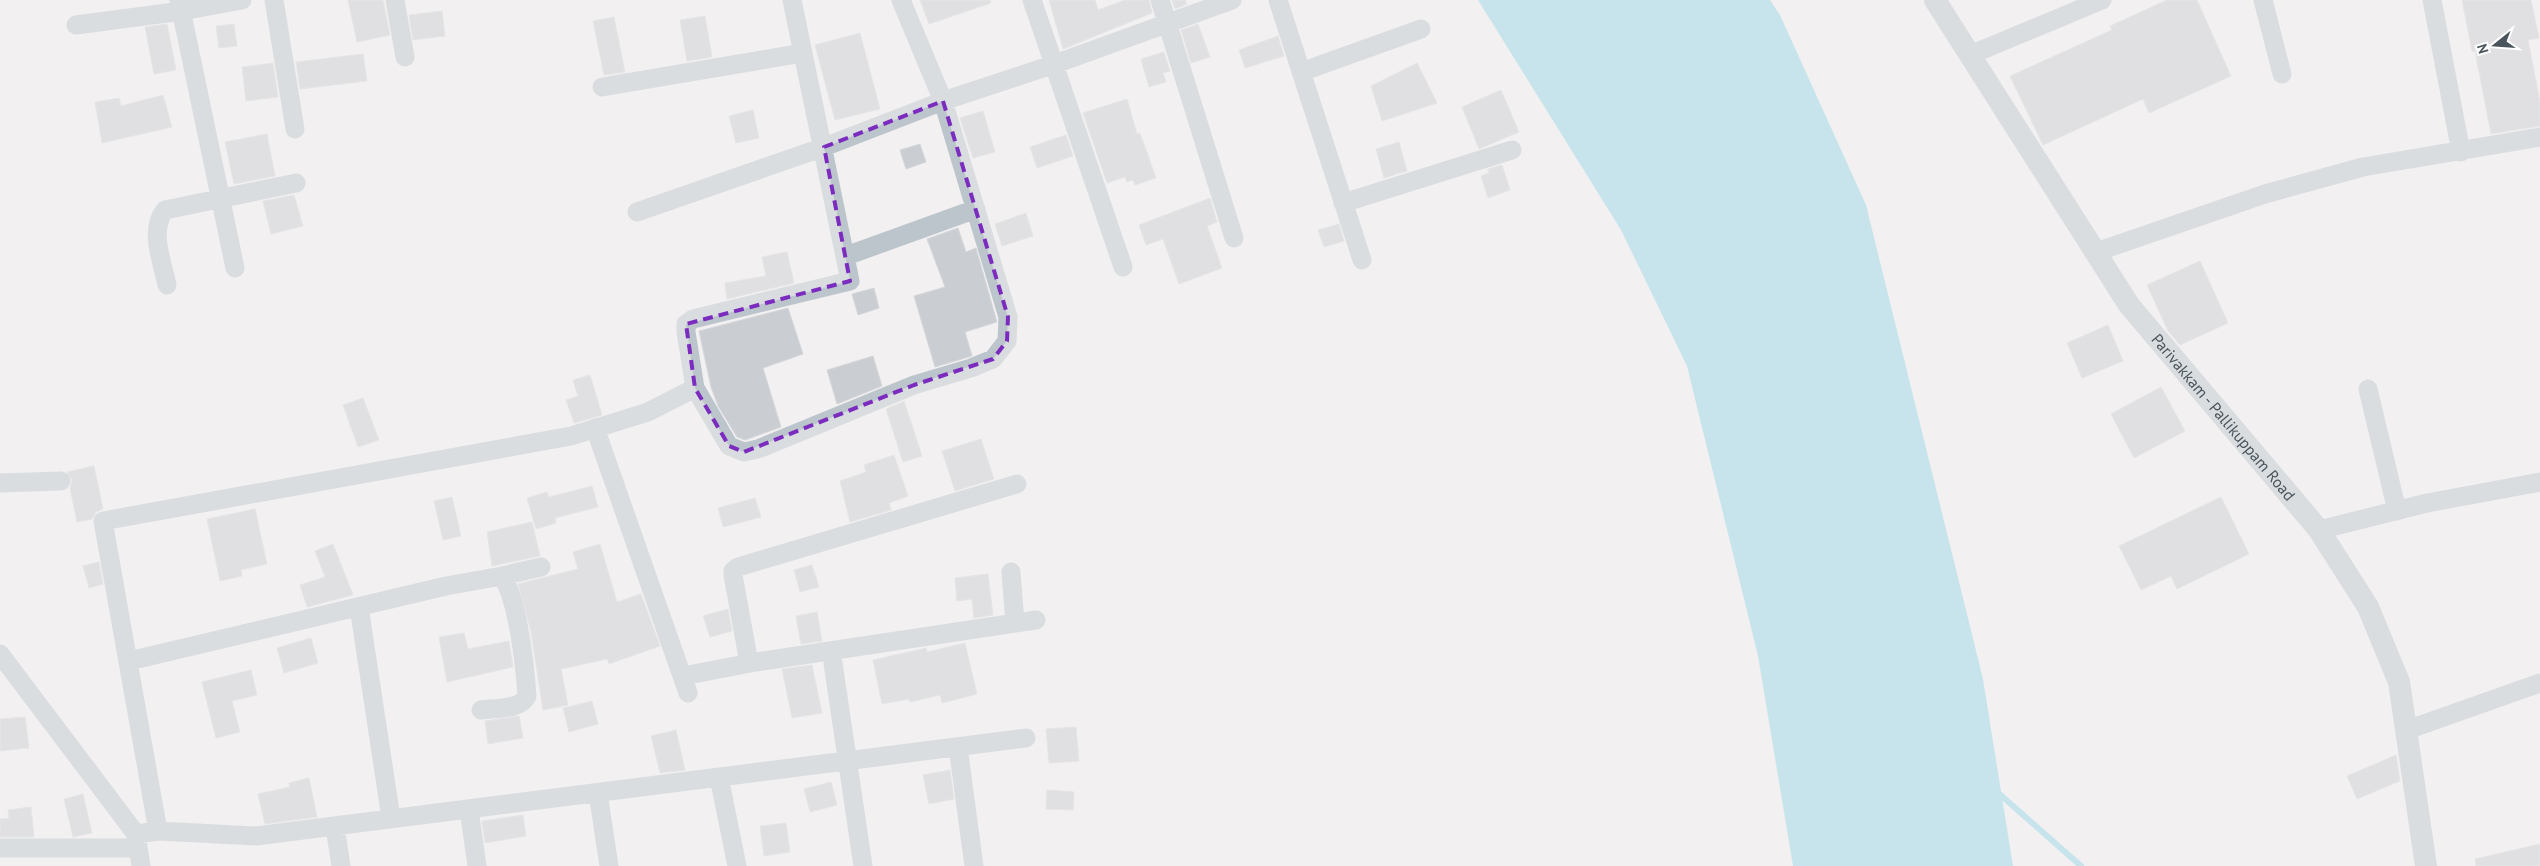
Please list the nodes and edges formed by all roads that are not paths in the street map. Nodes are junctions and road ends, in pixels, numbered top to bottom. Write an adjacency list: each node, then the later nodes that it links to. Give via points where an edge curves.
1 (242, 0): 14 (street)
2 (274, 0): 26 (street)
3 (395, 0): 20 (street)
4 (792, 0): 18 (street)
5 (901, 0): 25 (street)
6 (1032, 0): 21 (street)
7 (1160, 0): 15 (street)
8 (1232, 0): 15 (street)
9 (1278, 0): 22 (street)
10 (1936, 0): 19 (street, Parivakkam - Pallikuppam Road)
11 (2102, 0): 19 (street)
12 (2263, 0): 23 (street)
13 (2432, 0): 30 (street)
14 (181, 6): 16 (street); 32 (street)
15 (1168, 22): 21 (street); 36 (street)
16 (76, 25)
17 (1421, 29): 22 (street)
18 (803, 53): 24 (street); 28 (street)
19 (1970, 55): 37 (street, Parivakkam - Pallikuppam Road)
20 (405, 57)
21 (1055, 64): 25 (street); 40 (street)
22 (1301, 72): 33 (street)
23 (2282, 74)
24 (602, 87)
25 (943, 100): 28 (street); 34 (street)
26 (294, 128)
27 (2540, 137): 30 (street)
28 (824, 147): 35 (street); 38 (street)
29 (1512, 150): 33 (street)
30 (2461, 152): 37 (street, via 2363,167 2265,194)
31 (296, 183): 32 (street)
32 (221, 198): 41 (street); 42 (street, via 165,210 158,218 156,229)
33 (1342, 203): 39 (street)
34 (976, 209): 38 (street); 43 (street, via 1008,317 1007,341 993,359 914,385 744,452 730,446)
35 (637, 212)
36 (1234, 238)
37 (2096, 252): 51 (street, Parivakkam - Pallikuppam Road, via 2129,305)
38 (846, 256): 43 (street, via 850,282 694,319 686,324)
39 (1362, 260)
40 (1123, 267)
41 (235, 268)
42 (166, 285)
43 (695, 388): 45 (street, via 648,412)
44 (2368, 389): 50 (street)
45 (595, 428): 59 (street, via 571,436 104,521); 60 (street, via 686,685)
46 (61, 481): 48 (street)
47 (2540, 482): 50 (street)
48 (0, 483)
49 (1017, 484): 60 (street, via 738,567 733,575)
50 (2397, 510): 51 (street)
51 (2319, 530): 64 (street, Parivakkam - Pallikuppam Road, via 2368,607 2399,682)
52 (541, 567): 54 (street)
53 (1011, 572): 57 (street)
54 (502, 576): 55 (street); 63 (street, via 510,591 516,617 527,696 519,705)
55 (359, 607): 59 (street); 71 (street)
56 (1036, 620): 57 (street)
57 (1015, 623): 60 (street)
58 (0, 654): 74 (street)
59 (129, 661): 73 (street)
60 (749, 663)
61 (833, 663): 67 (street)
62 (2540, 683): 64 (street)
63 (481, 710)
64 (2407, 730): 84 (street, Parivakkam - Pallikuppam Road)
65 (1026, 738): 66 (street)
66 (958, 747): 67 (street); 83 (street)
67 (846, 761): 68 (street); 82 (street)
68 (719, 777): 69 (street); 81 (street)
69 (598, 793): 70 (street); 80 (street)
70 (469, 809): 71 (street); 79 (street)
71 (391, 818): 72 (street)
72 (336, 827): 73 (street, via 256,836); 78 (street)
73 (158, 831): 74 (street)
74 (137, 841): 76 (street); 77 (street)
75 (0, 848): 76 (street)
76 (26, 857)
77 (142, 866)
78 (341, 866)
79 (477, 866)
80 (609, 866)
81 (737, 866)
82 (863, 866)
83 (974, 866)
84 (2426, 866)

